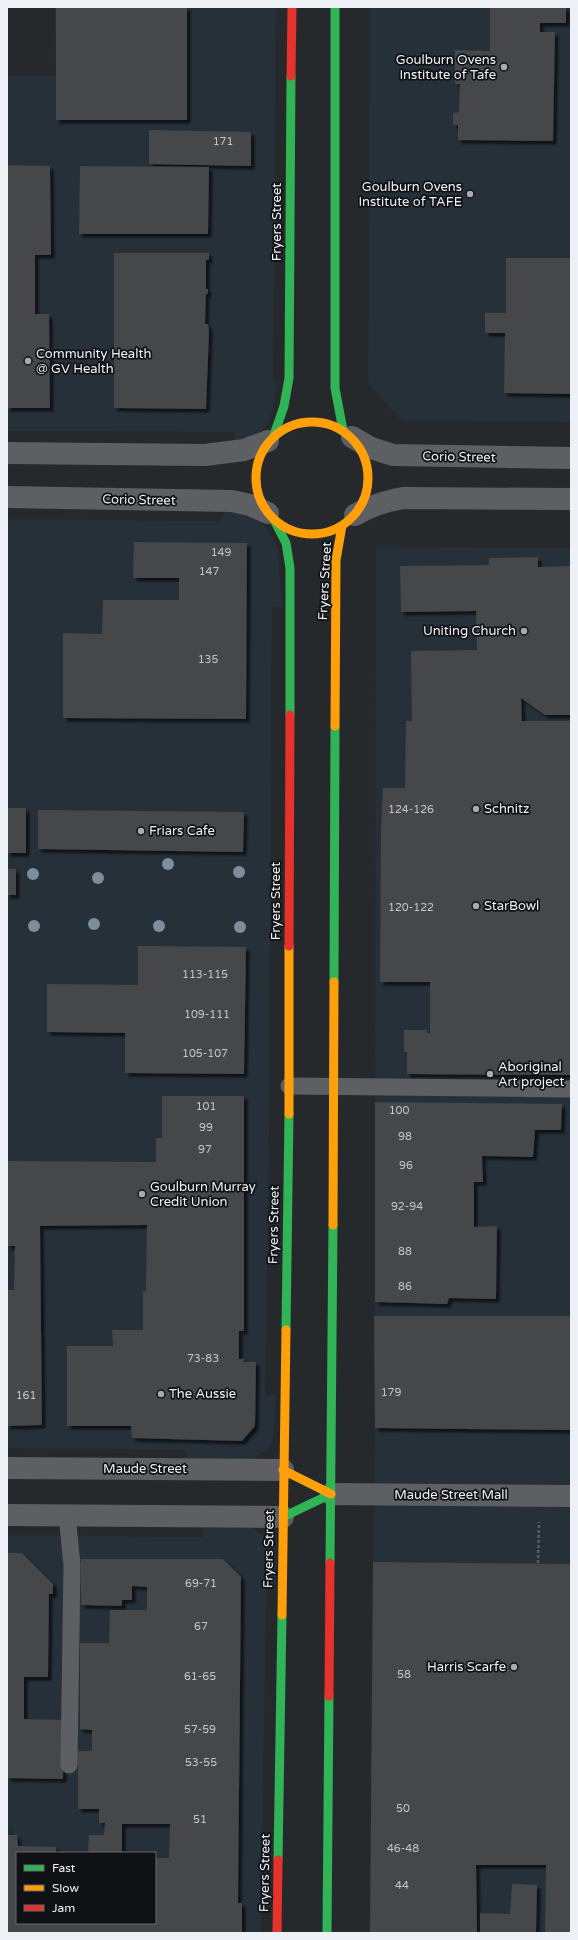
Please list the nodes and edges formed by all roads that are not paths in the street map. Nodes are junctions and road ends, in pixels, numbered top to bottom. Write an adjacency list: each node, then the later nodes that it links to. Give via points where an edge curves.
1 (292, 7): 4 (street, Fryers Street, via 289,378 284,406)
2 (335, 7): 3 (street, via 335,388)
3 (347, 434): 4 (street, via 326,422 308,421 290,426); 6 (street, Corio Street, via 371,448 393,455); 10 (street, via 364,455 369,476 366,497)
4 (271, 438): 5 (street, via 244,450 205,455); 9 (street, via 260,454 256,485 260,500)
5 (7, 453)
6 (571, 458)
7 (7, 497): 9 (street, Corio Street, via 232,501 250,505)
8 (571, 499): 10 (street, via 403,498 364,510)
9 (271, 517): 10 (street, via 289,530 307,535 325,533); 11 (street, Fryers Street, via 286,543 290,568)
10 (348, 521): 12 (street, Fryers Street, via 336,560)
11 (289, 1086): 12 (lane); 15 (street, Fryers Street)
12 (334, 1087): 13 (lane); 16 (street, Fryers Street)
13 (571, 1089)
14 (7, 1468): 15 (street, Maude Street)
15 (283, 1470): 16 (street); 20 (street, Fryers Street)
16 (331, 1494): 17 (street, Maude Street Mall); 20 (street); 23 (street, Fryers Street)
17 (571, 1496)
18 (7, 1515): 19 (street)
19 (67, 1515): 20 (street); 21 (lane, via 72,1565)
20 (283, 1517): 22 (street, Fryers Street)
21 (69, 1765)
22 (277, 1933)
23 (327, 1933)

